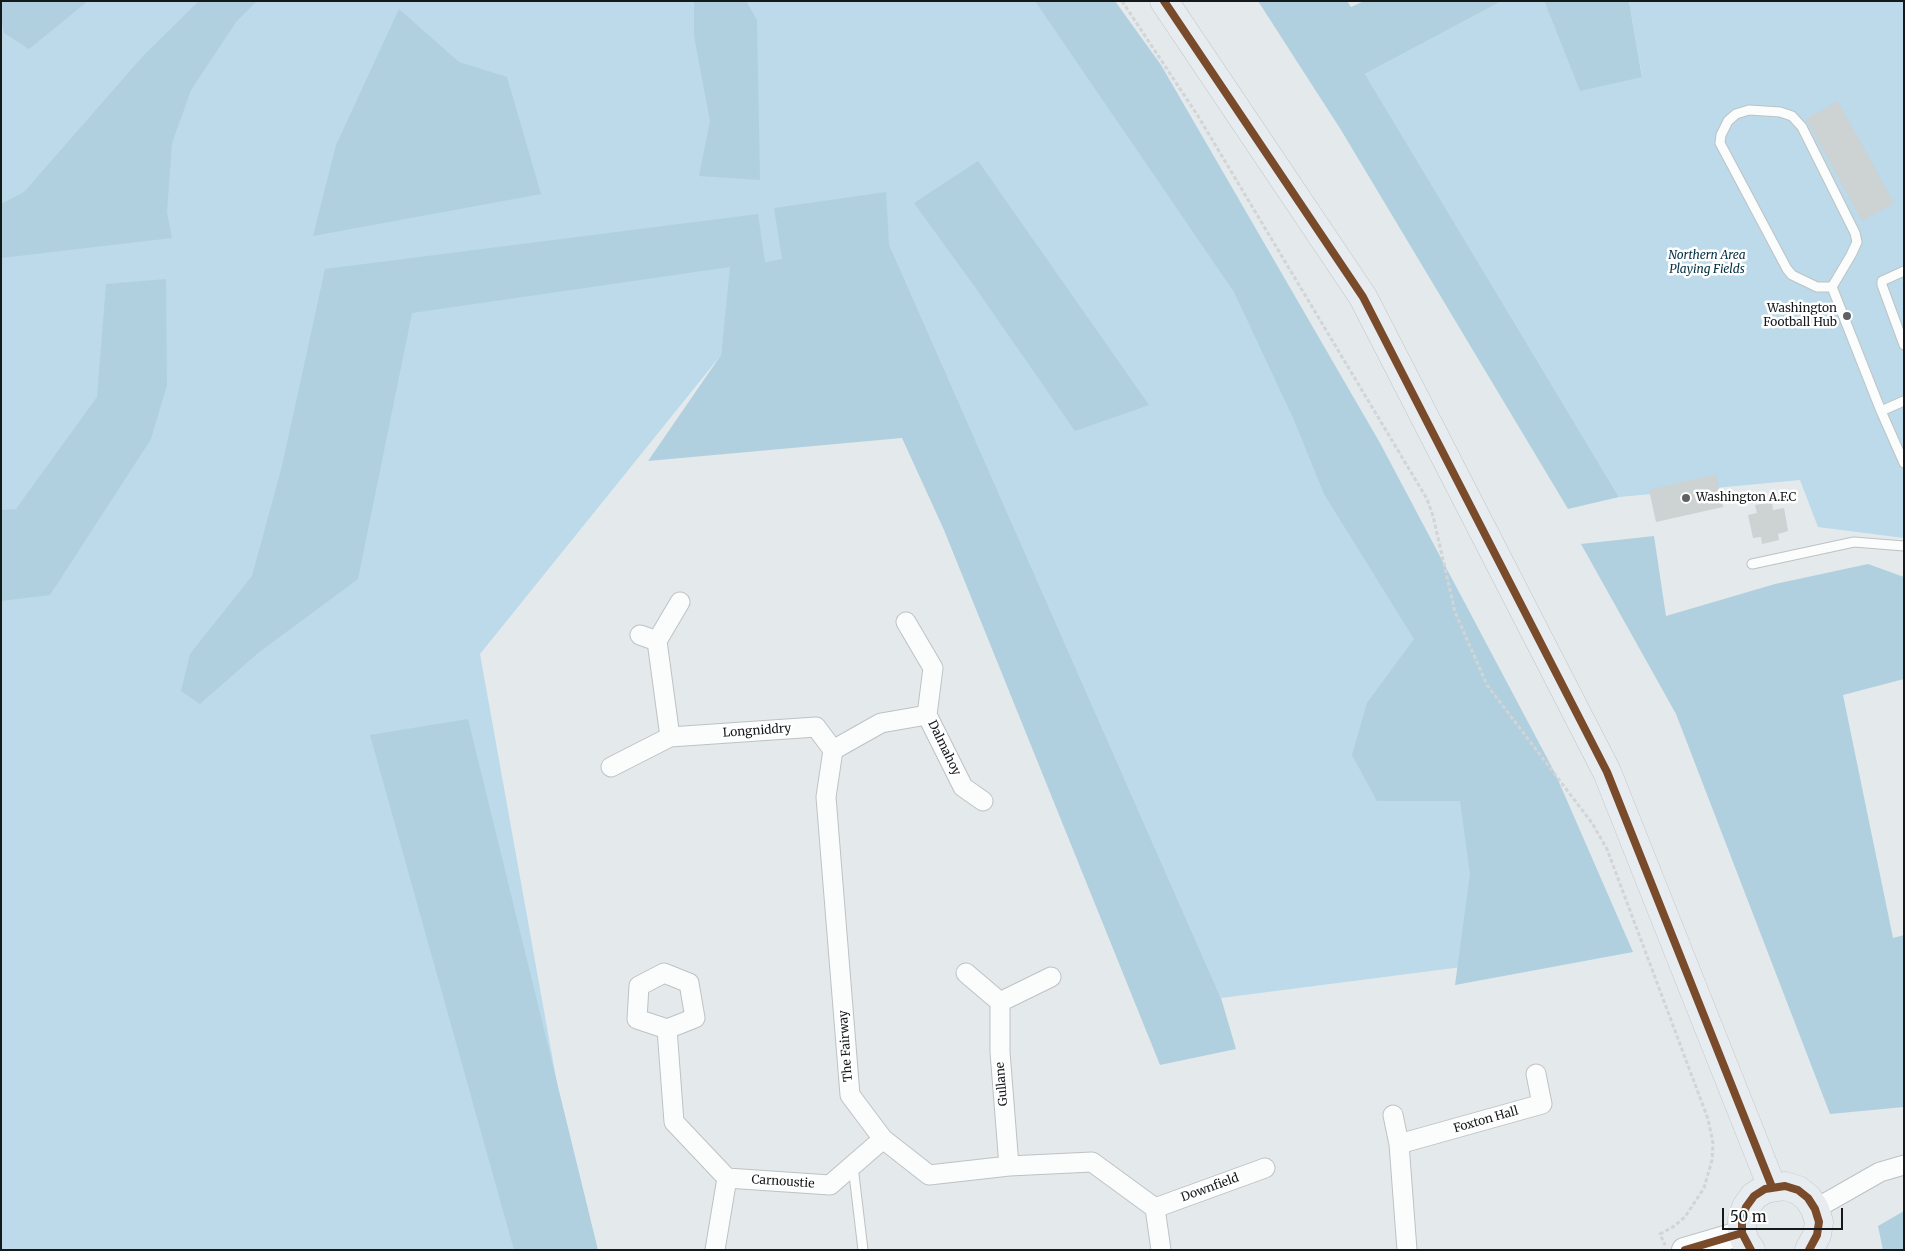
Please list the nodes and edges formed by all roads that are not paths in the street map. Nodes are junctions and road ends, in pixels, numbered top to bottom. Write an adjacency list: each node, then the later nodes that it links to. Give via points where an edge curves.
1 (1164, 1): 30 (main road, via 1363,297 1607,772)
2 (1904, 271): 4 (lane, via 1882,281 1882,285)
3 (1832, 287): 3 (lane, via 1817,287 1792,275 1787,269 1720,143 1728,122 1736,114 1749,110 1780,112 1792,116 1802,127 1855,233 1856,242 1851,255); 6 (lane)
4 (1904, 346)
5 (1904, 402): 6 (lane)
6 (1880, 411): 7 (lane)
7 (1904, 463)
8 (1904, 546): 9 (lane, via 1854,542)
9 (1752, 564)
10 (680, 602): 13 (street, via 649,638)
11 (906, 622): 12 (street, Dalmahoy, via 933,668)
12 (927, 714): 14 (street, Dalmahoy, via 882,723); 16 (street, Dalmahoy, via 963,787)
13 (670, 737): 14 (street, Longniddry, via 816,728); 15 (street, Longniddry)
14 (833, 750): 23 (street, The Fairway, via 826,797 850,1096)
15 (610, 767)
16 (982, 801)
17 (966, 973): 19 (street)
18 (1052, 977): 19 (street)
19 (1000, 1002): 27 (street, Gullane, via 1000,1052)
20 (667, 1029): 29 (street, via 674,1122)
21 (1536, 1074): 24 (street, Foxton Hall, via 1542,1104)
22 (1393, 1115): 24 (street)
23 (883, 1138): 25 (street, Carnoustie); 27 (street, The Fairway, via 930,1175)
24 (1400, 1144): 37 (street)
25 (852, 1164): 29 (street, Carnoustie, via 830,1185); 35 (lane)
26 (1904, 1165): 32 (street, via 1880,1172)
27 (1009, 1166): 31 (street, The Fairway, via 1092,1162)
28 (1265, 1168): 31 (street, Downfield)
29 (727, 1178): 34 (street)
30 (1772, 1187): 32 (main road, via 1786,1186 1798,1190); 33 (main road, via 1754,1196 1746,1206 1742,1219)
31 (1155, 1208): 36 (street)
32 (1815, 1209): 39 (main road, via 1819,1222)
33 (1747, 1241): 38 (street)
34 (716, 1250)
35 (863, 1250)
36 (1161, 1250)
37 (1408, 1250)
38 (1684, 1250)
39 (1809, 1250)

